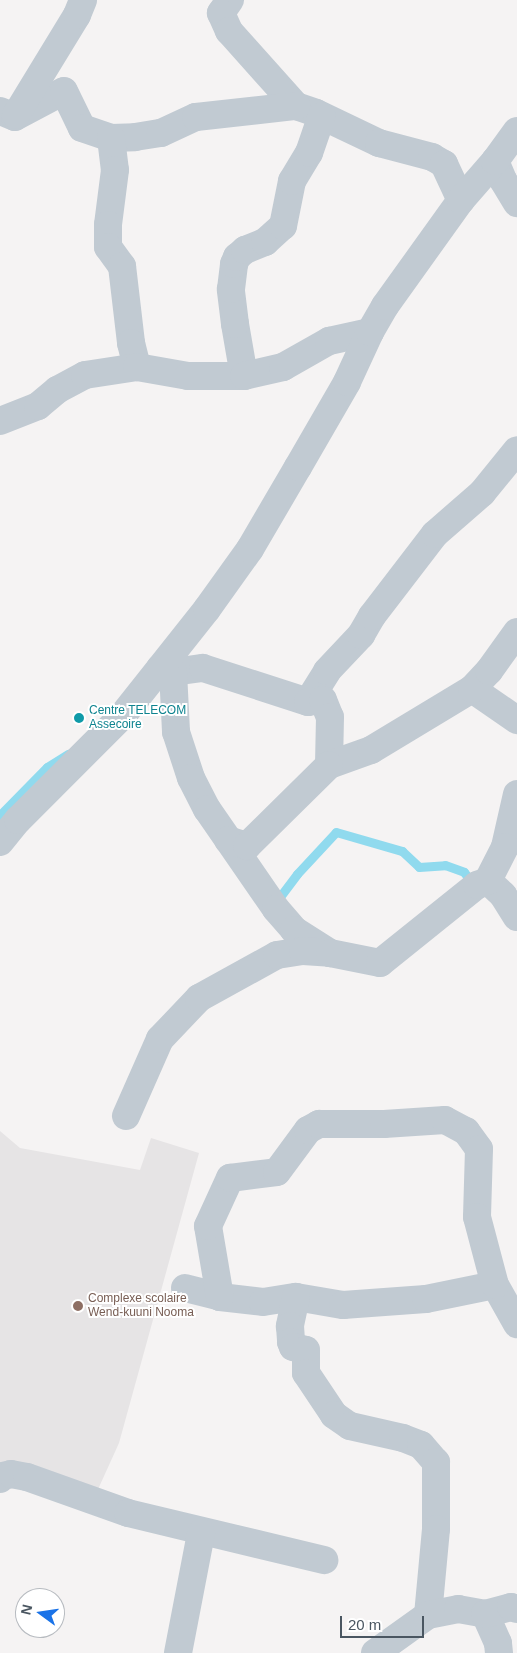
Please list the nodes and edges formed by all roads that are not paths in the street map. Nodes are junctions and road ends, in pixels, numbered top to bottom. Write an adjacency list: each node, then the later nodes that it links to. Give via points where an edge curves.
1 (83, 0): 5 (street, via 77,15)
2 (230, 0): 3 (street, via 221,12 228,31)
3 (296, 106): 4 (street); 7 (street, via 196,117 161,133)
4 (322, 116): 9 (street, via 379,143 432,157 444,164); 13 (street, via 309,153 292,180 283,226 266,242 245,250 234,264 231,289 234,324)
5 (5, 118): 7 (street, via 64,91 82,128)
6 (517, 131): 8 (street)
7 (111, 138): 12 (street, via 115,170 108,247 122,266)
8 (495, 161): 9 (street); 10 (street)
9 (461, 200): 11 (street)
10 (517, 203)
11 (370, 332): 13 (street, via 329,341 283,367); 17 (street, via 348,382 250,549)
12 (137, 367): 13 (street, via 188,376); 14 (street, via 85,375 57,390 38,406)
13 (244, 376)
14 (0, 421)
15 (517, 450): 19 (street, via 482,493 435,534 361,635 327,670)
16 (517, 632): 18 (street)
17 (166, 670): 19 (street, via 204,668); 23 (street, via 176,732 191,778); 24 (street)
18 (472, 689): 20 (street); 21 (street, via 370,750)
19 (308, 702): 21 (street, via 323,700 330,717)
20 (517, 720)
21 (329, 765): 23 (street, via 248,846)
22 (517, 794): 25 (street, via 506,847)
23 (228, 840): 27 (street, via 294,930)
24 (0, 842)
25 (488, 881): 26 (street, via 503,895); 27 (street, via 477,885 380,964)
26 (517, 917)
27 (330, 953): 28 (street, via 303,951 276,955 199,998 160,1039)
28 (126, 1116)
29 (495, 1285): 31 (street, via 477,1217 479,1149 466,1130 445,1120 319,1124 308,1130 277,1172 230,1178 208,1226); 32 (street, via 426,1299 343,1305); 33 (street)
30 (185, 1288): 31 (street)
31 (220, 1297): 32 (street, via 263,1302)
32 (296, 1297): 39 (street, via 290,1326 291,1342 293,1347 306,1350 306,1373 334,1415 350,1426 421,1445 436,1462 436,1529)
33 (517, 1324)
34 (0, 1479): 35 (street, via 6,1475 27,1477 128,1513)
35 (201, 1532): 36 (street); 40 (street)
36 (324, 1560)
37 (517, 1609): 38 (street, via 511,1607)
38 (485, 1614): 39 (street, via 458,1609); 42 (street)
39 (428, 1616): 41 (street)
40 (178, 1653)
41 (375, 1653)
42 (499, 1653)

